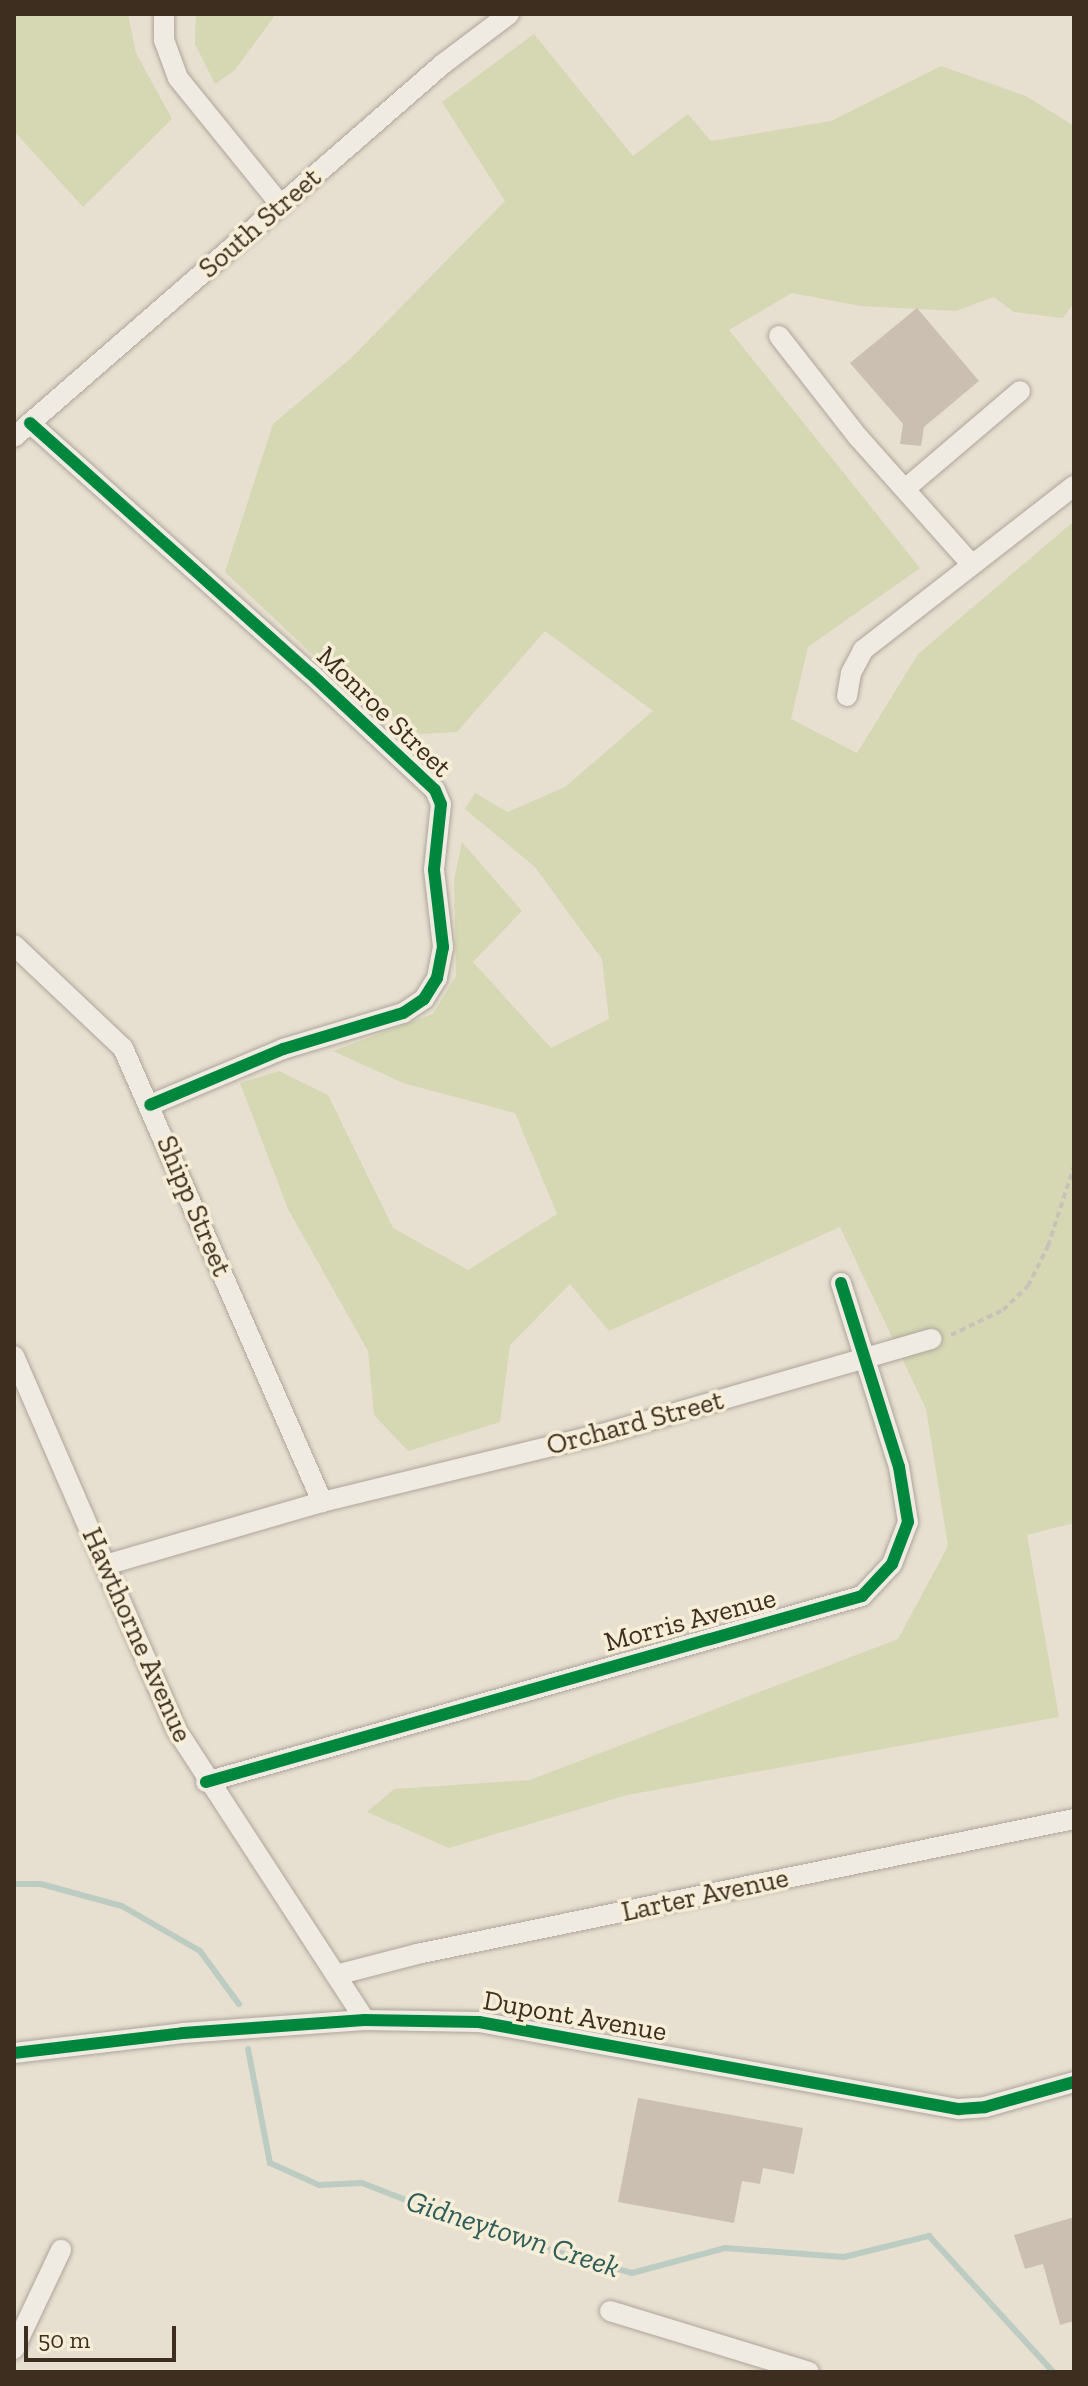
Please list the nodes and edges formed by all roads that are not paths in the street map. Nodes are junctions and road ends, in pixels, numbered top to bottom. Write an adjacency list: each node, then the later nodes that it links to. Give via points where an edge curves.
1 (164, 14): 3 (street, via 164,40 178,78)
2 (509, 14): 3 (street, South Street)
3 (281, 205): 6 (street, South Street)
4 (779, 336): 8 (street)
5 (1020, 391): 8 (street)
6 (22, 430): 12 (street, Monroe Street, via 310,673 435,790 441,804 434,870 443,947 437,978 424,999 403,1013 283,1049)
7 (1074, 486): 9 (street)
8 (905, 489): 9 (street)
9 (972, 565): 10 (street, via 863,650)
10 (847, 696)
11 (14, 945): 12 (street, Shipp Street, via 113,1036)
12 (150, 1105): 17 (street, Shipp Street)
13 (841, 1283): 16 (street, Morris Avenue)
14 (932, 1339): 16 (street, Orchard Street)
15 (14, 1356): 18 (street, Hawthorne Avenue)
16 (864, 1359): 17 (street, Orchard Street, via 602,1434); 19 (street, Morris Avenue, via 899,1467 908,1522 892,1564 862,1596)
17 (322, 1502): 18 (street, Orchard Street)
18 (105, 1565): 19 (street, Hawthorne Avenue, via 156,1690)
19 (206, 1782): 21 (street, Hawthorne Avenue)
20 (1074, 1819): 21 (street, Larter Avenue)
21 (336, 1975): 22 (street, Hawthorne Avenue)
22 (365, 2020): 23 (street, Dupont Avenue, via 183,2033); 24 (street, Dupont Avenue, via 479,2022 959,2109)
23 (14, 2053)
24 (1074, 2082)
25 (61, 2250): 27 (street)
26 (610, 2311): 28 (street)
27 (14, 2349)
28 (809, 2372)

